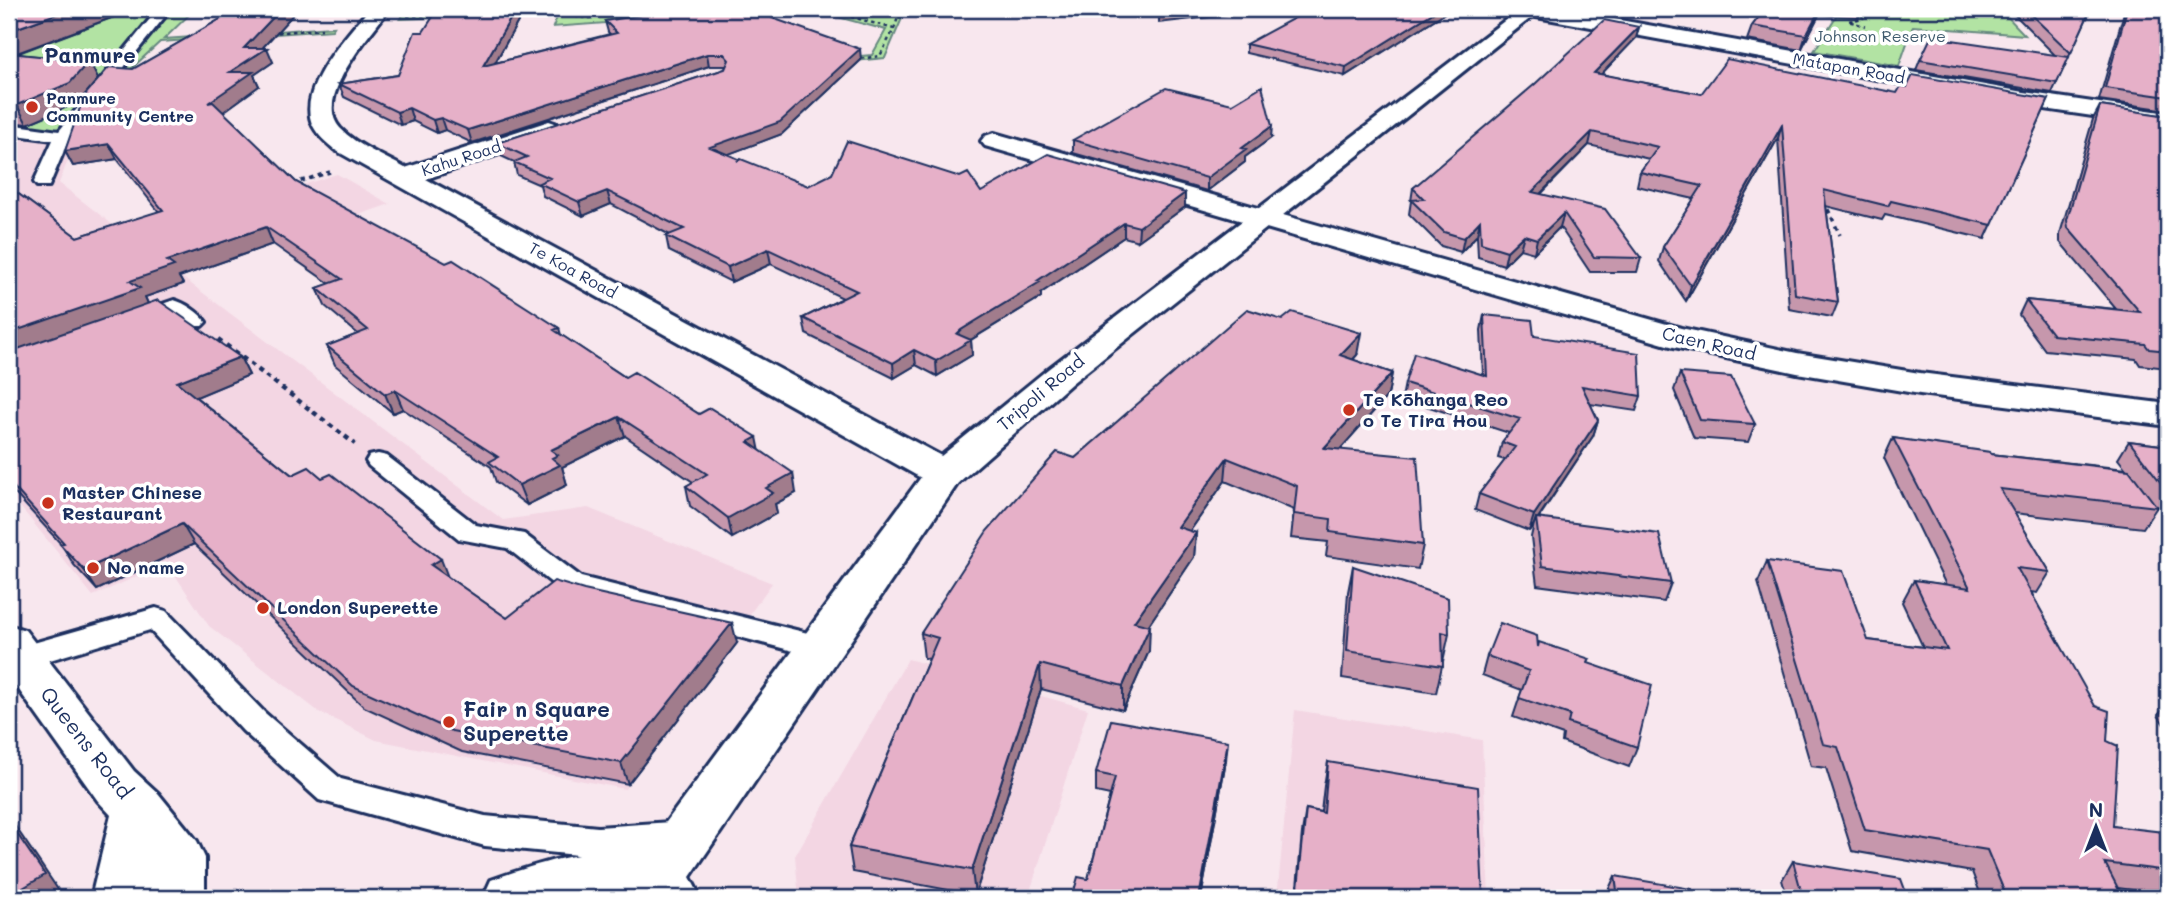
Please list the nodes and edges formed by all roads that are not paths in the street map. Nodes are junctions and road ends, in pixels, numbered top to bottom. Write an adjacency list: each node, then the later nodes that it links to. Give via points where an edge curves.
1 (165, 9): 7 (lane)
2 (1532, 9): 4 (street, Matapan Road, via 1998,94); 11 (street, Tripoli Road)
3 (389, 13): 9 (street, Te Koa Road, via 332,74 322,91 320,110 326,126 344,145)
4 (2168, 120)
5 (572, 121): 9 (street, Kahu Road)
6 (9, 129): 7 (lane)
7 (63, 136): 10 (lane)
8 (995, 141): 11 (street, Caen Road)
9 (404, 177): 16 (street, Te Koa Road)
10 (43, 182)
11 (1262, 219): 14 (street, Caen Road, via 1746,354 1973,393); 16 (street, Tripoli Road, via 1060,376)
12 (195, 322): 13 (lane, via 174,306)
13 (123, 324)
14 (2168, 415)
15 (378, 461): 17 (lane, via 468,533 515,540 572,584)
16 (944, 474): 17 (street, Tripoli Road)
17 (820, 647): 20 (street, Tripoli Road)
18 (14, 650): 19 (street, Queens Road, via 116,786); 20 (lane, via 156,618 254,722 331,790 485,831 598,842)
19 (139, 809): 22 (street, Queens Road); 23 (street, Queens Road, via 177,859)
20 (686, 836): 21 (street, Tripoli Road)
21 (665, 889): 24 (street, via 630,874 598,875)
22 (119, 898)
23 (177, 898)
24 (511, 898)

